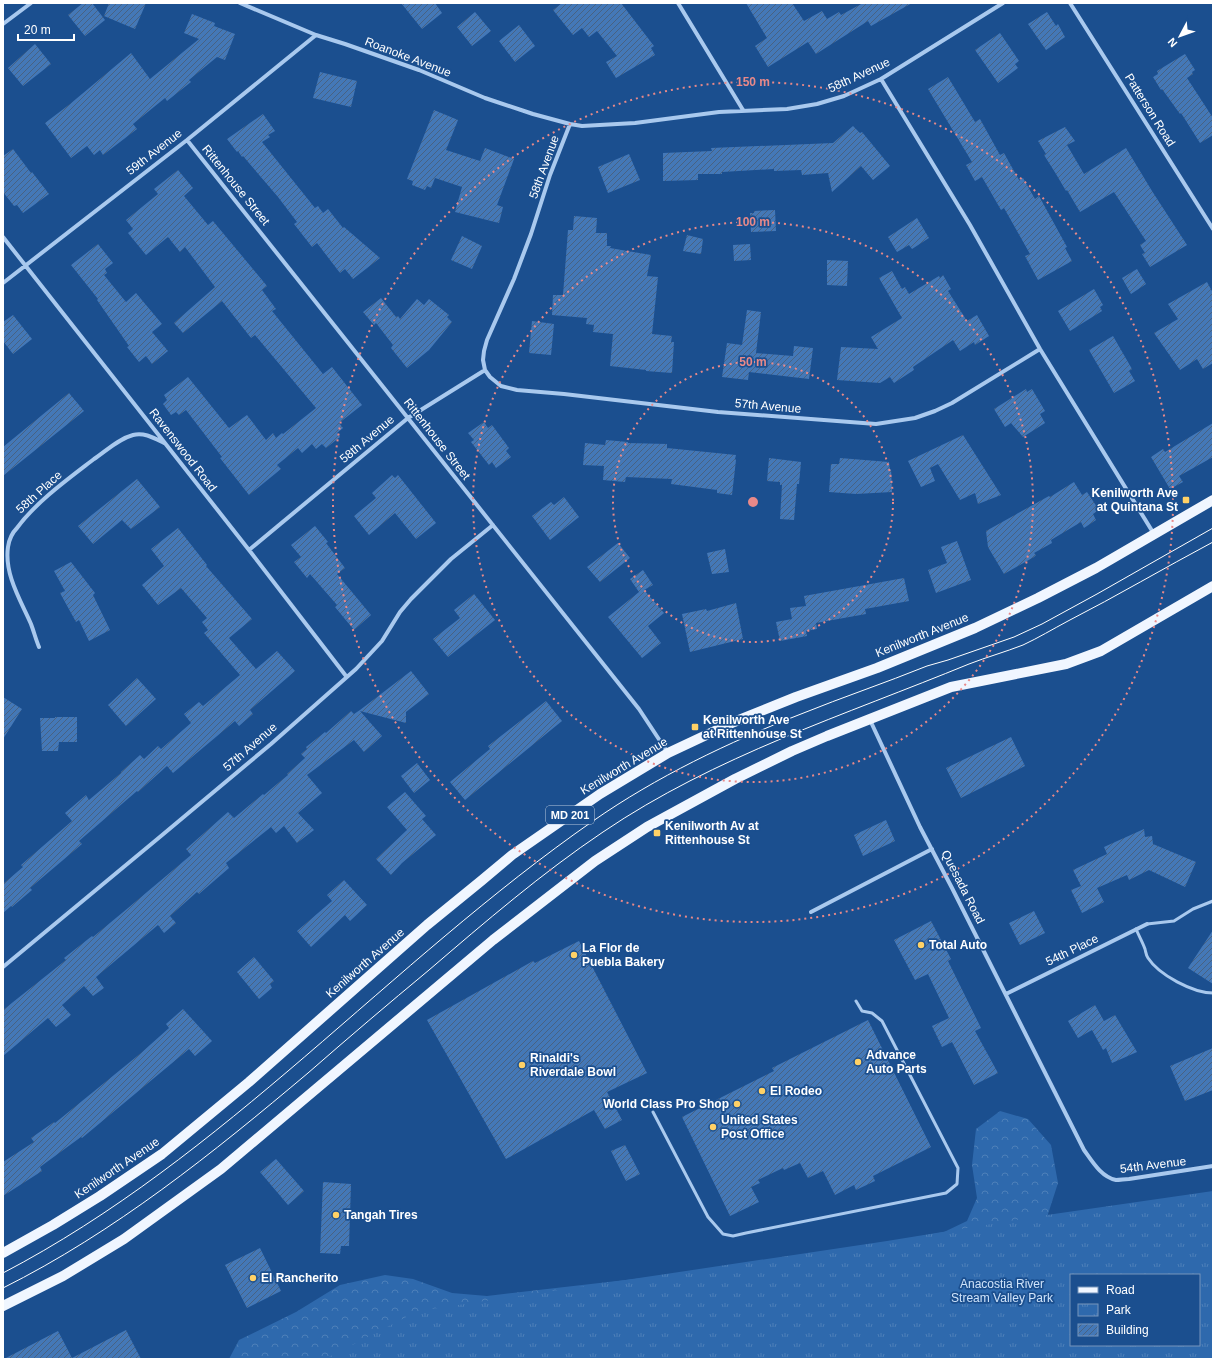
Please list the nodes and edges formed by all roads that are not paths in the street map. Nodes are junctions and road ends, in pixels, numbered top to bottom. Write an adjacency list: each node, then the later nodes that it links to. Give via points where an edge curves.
1 (31, 3): 6 (street)
2 (240, 3): 7 (street, Roanoke Avenue)
3 (678, 3): 9 (street)
4 (1003, 3): 8 (street, 58th Avenue)
5 (1070, 3): 12 (street, Patterson Road)
6 (3, 24)
7 (316, 35): 10 (street, Roanoke Avenue, via 419,70 485,98); 11 (street, 59th Avenue)
8 (881, 79): 9 (street, 58th Avenue, via 844,96 817,104 786,110); 16 (street, via 970,225)
9 (743, 110): 10 (street, 58th Avenue, via 604,126)
10 (570, 124): 17 (street, 58th Avenue, via 514,279 487,340 483,360)
11 (186, 140): 14 (street, 59th Avenue); 18 (street, Rittenhouse Street)
12 (1213, 228)
13 (3, 236): 14 (street, Ravenswood Road)
14 (26, 265): 15 (street, 59th Avenue); 19 (street, Ravenswood Road)
15 (3, 283)
16 (1040, 349): 17 (street, 57th Avenue, via 935,411 915,418 876,424 718,412 517,390 501,386); 22 (street)
17 (485, 370): 18 (street, 58th Avenue)
18 (408, 418): 21 (street, Rittenhouse Street); 23 (street, 58th Avenue)
19 (166, 444): 23 (street, Ravenswood Road); 25 (street, 58th Place, via 143,434 123,439 53,492 13,533 8,547 11,575)
20 (1213, 500): 22 (main road, Kenilworth Avenue / MD 201)
21 (493, 525): 26 (street, 57th Avenue, via 451,559 411,599 382,641); 28 (street, Rittenhouse Street, via 639,709)
22 (1154, 534): 28 (main road, Kenilworth Avenue / MD 201, via 1038,598 975,628 734,722)
23 (249, 550): 26 (street, Ravenswood Road)
24 (1213, 586): 27 (main road, via 1100,651 1066,664 951,687)
25 (39, 647)
26 (346, 676): 34 (street, 57th Avenue, via 270,744)
27 (870, 719): 29 (street, Quesada Road); 42 (main road, via 792,751 735,779 647,827 595,861 493,940 221,1169 124,1239 63,1276)
28 (668, 753): 41 (main road, Kenilworth Avenue / MD 201, via 600,794 512,855 162,1154 54,1226)
29 (932, 849): 31 (street); 36 (street, Quesada Road)
30 (1213, 901): 32 (lane, via 1194,908 1174,921)
31 (811, 912)
32 (1147, 924): 33 (street, 54th Place)
33 (1136, 929): 35 (lane, via 1146,956 1154,966 1181,985); 36 (street, 54th Place)
34 (3, 968)
35 (1213, 993)
36 (1006, 994): 39 (street, Quesada Road)
37 (856, 1001): 38 (lane, via 862,1011 872,1013 882,1021 958,1168 957,1184 946,1193 733,1236 723,1234 708,1217)
38 (653, 1112)
39 (1084, 1150): 40 (street, 54th Avenue, via 1103,1174 1115,1180)
40 (1213, 1166)
41 (3, 1253)
42 (3, 1306)

